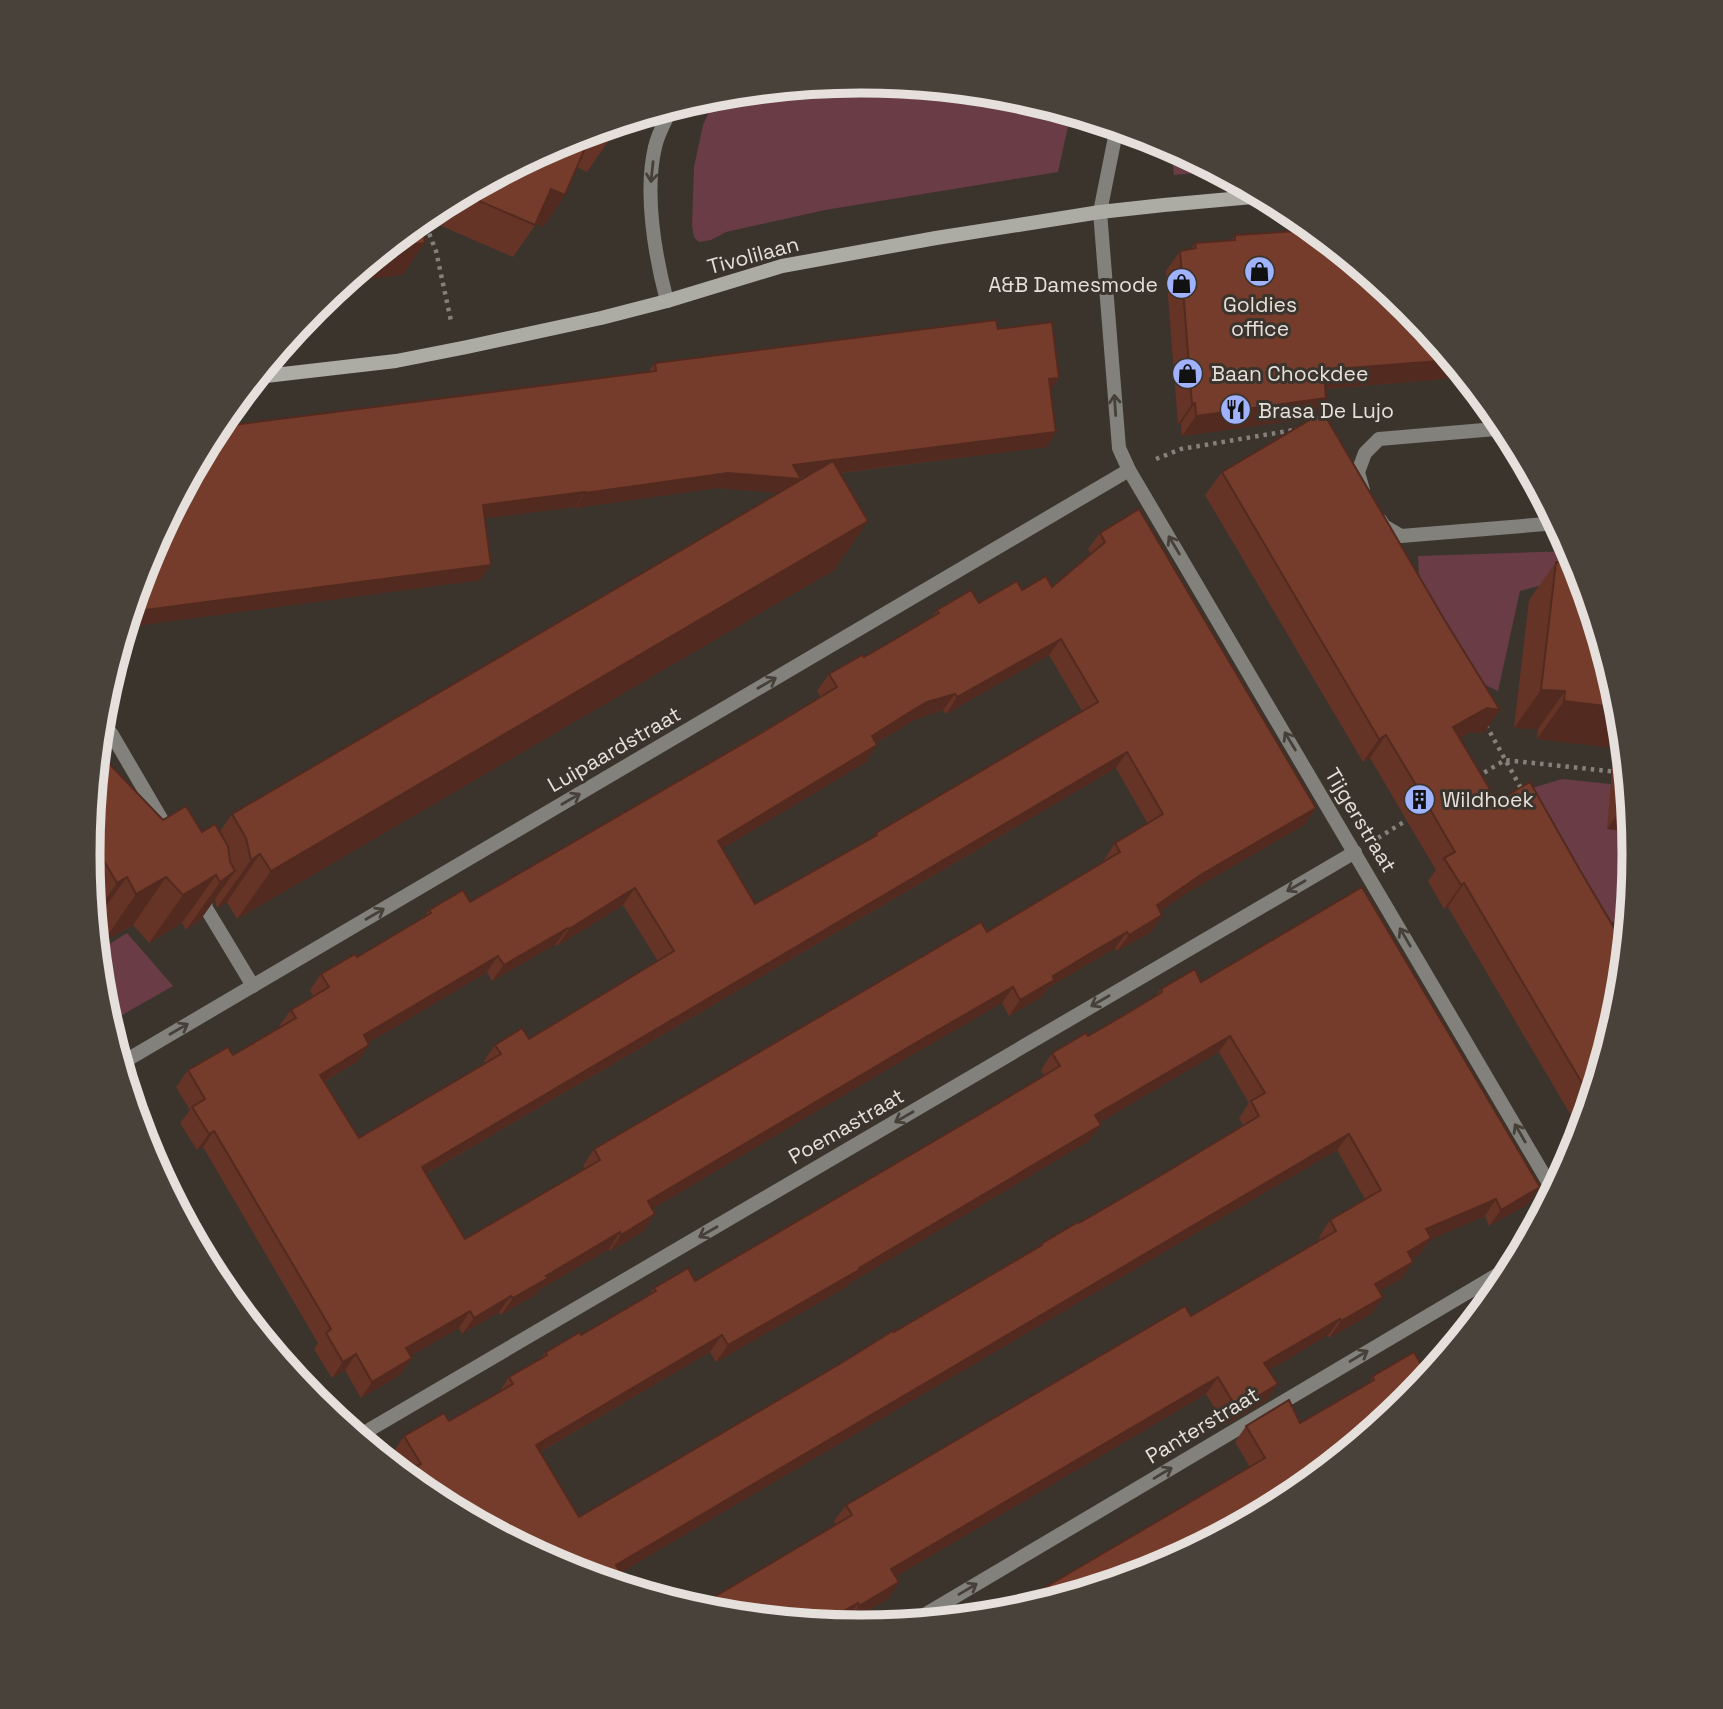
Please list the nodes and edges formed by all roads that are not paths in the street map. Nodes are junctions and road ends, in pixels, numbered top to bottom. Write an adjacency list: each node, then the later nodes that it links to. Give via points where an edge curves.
1 (667, 118): 5 (street, one-way to 5, via 655,144 650,177 659,271)
2 (1115, 136): 4 (street, Tijgerstraat)
3 (1246, 198): 4 (main road, Tivolilaan)
4 (1100, 212): 5 (main road, Tivolilaan, via 782,266); 8 (street, Tijgerstraat, one-way to 4, via 1119,448)
5 (667, 301): 6 (main road, Tivolilaan, via 396,361)
6 (270, 376)
7 (1494, 429): 9 (street, via 1379,439 1365,453 1358,472 1369,505 1384,526 1401,536)
8 (1129, 470): 12 (street, Tijgerstraat, one-way to 8); 14 (street, Luipaardstraat, one-way to 8)
9 (1548, 524)
10 (111, 733): 11 (street)
11 (177, 846)
12 (1355, 852): 16 (street, Tijgerstraat, one-way to 12); 18 (street, Poemastraat, one-way to 18)
13 (197, 880): 14 (street, via 206,908)
14 (253, 986): 15 (street, Luipaardstraat, one-way to 14)
15 (128, 1059)
16 (1549, 1183)
17 (1498, 1273): 19 (street, Panterstraat, one-way to 17)
18 (365, 1432)
19 (927, 1613)

